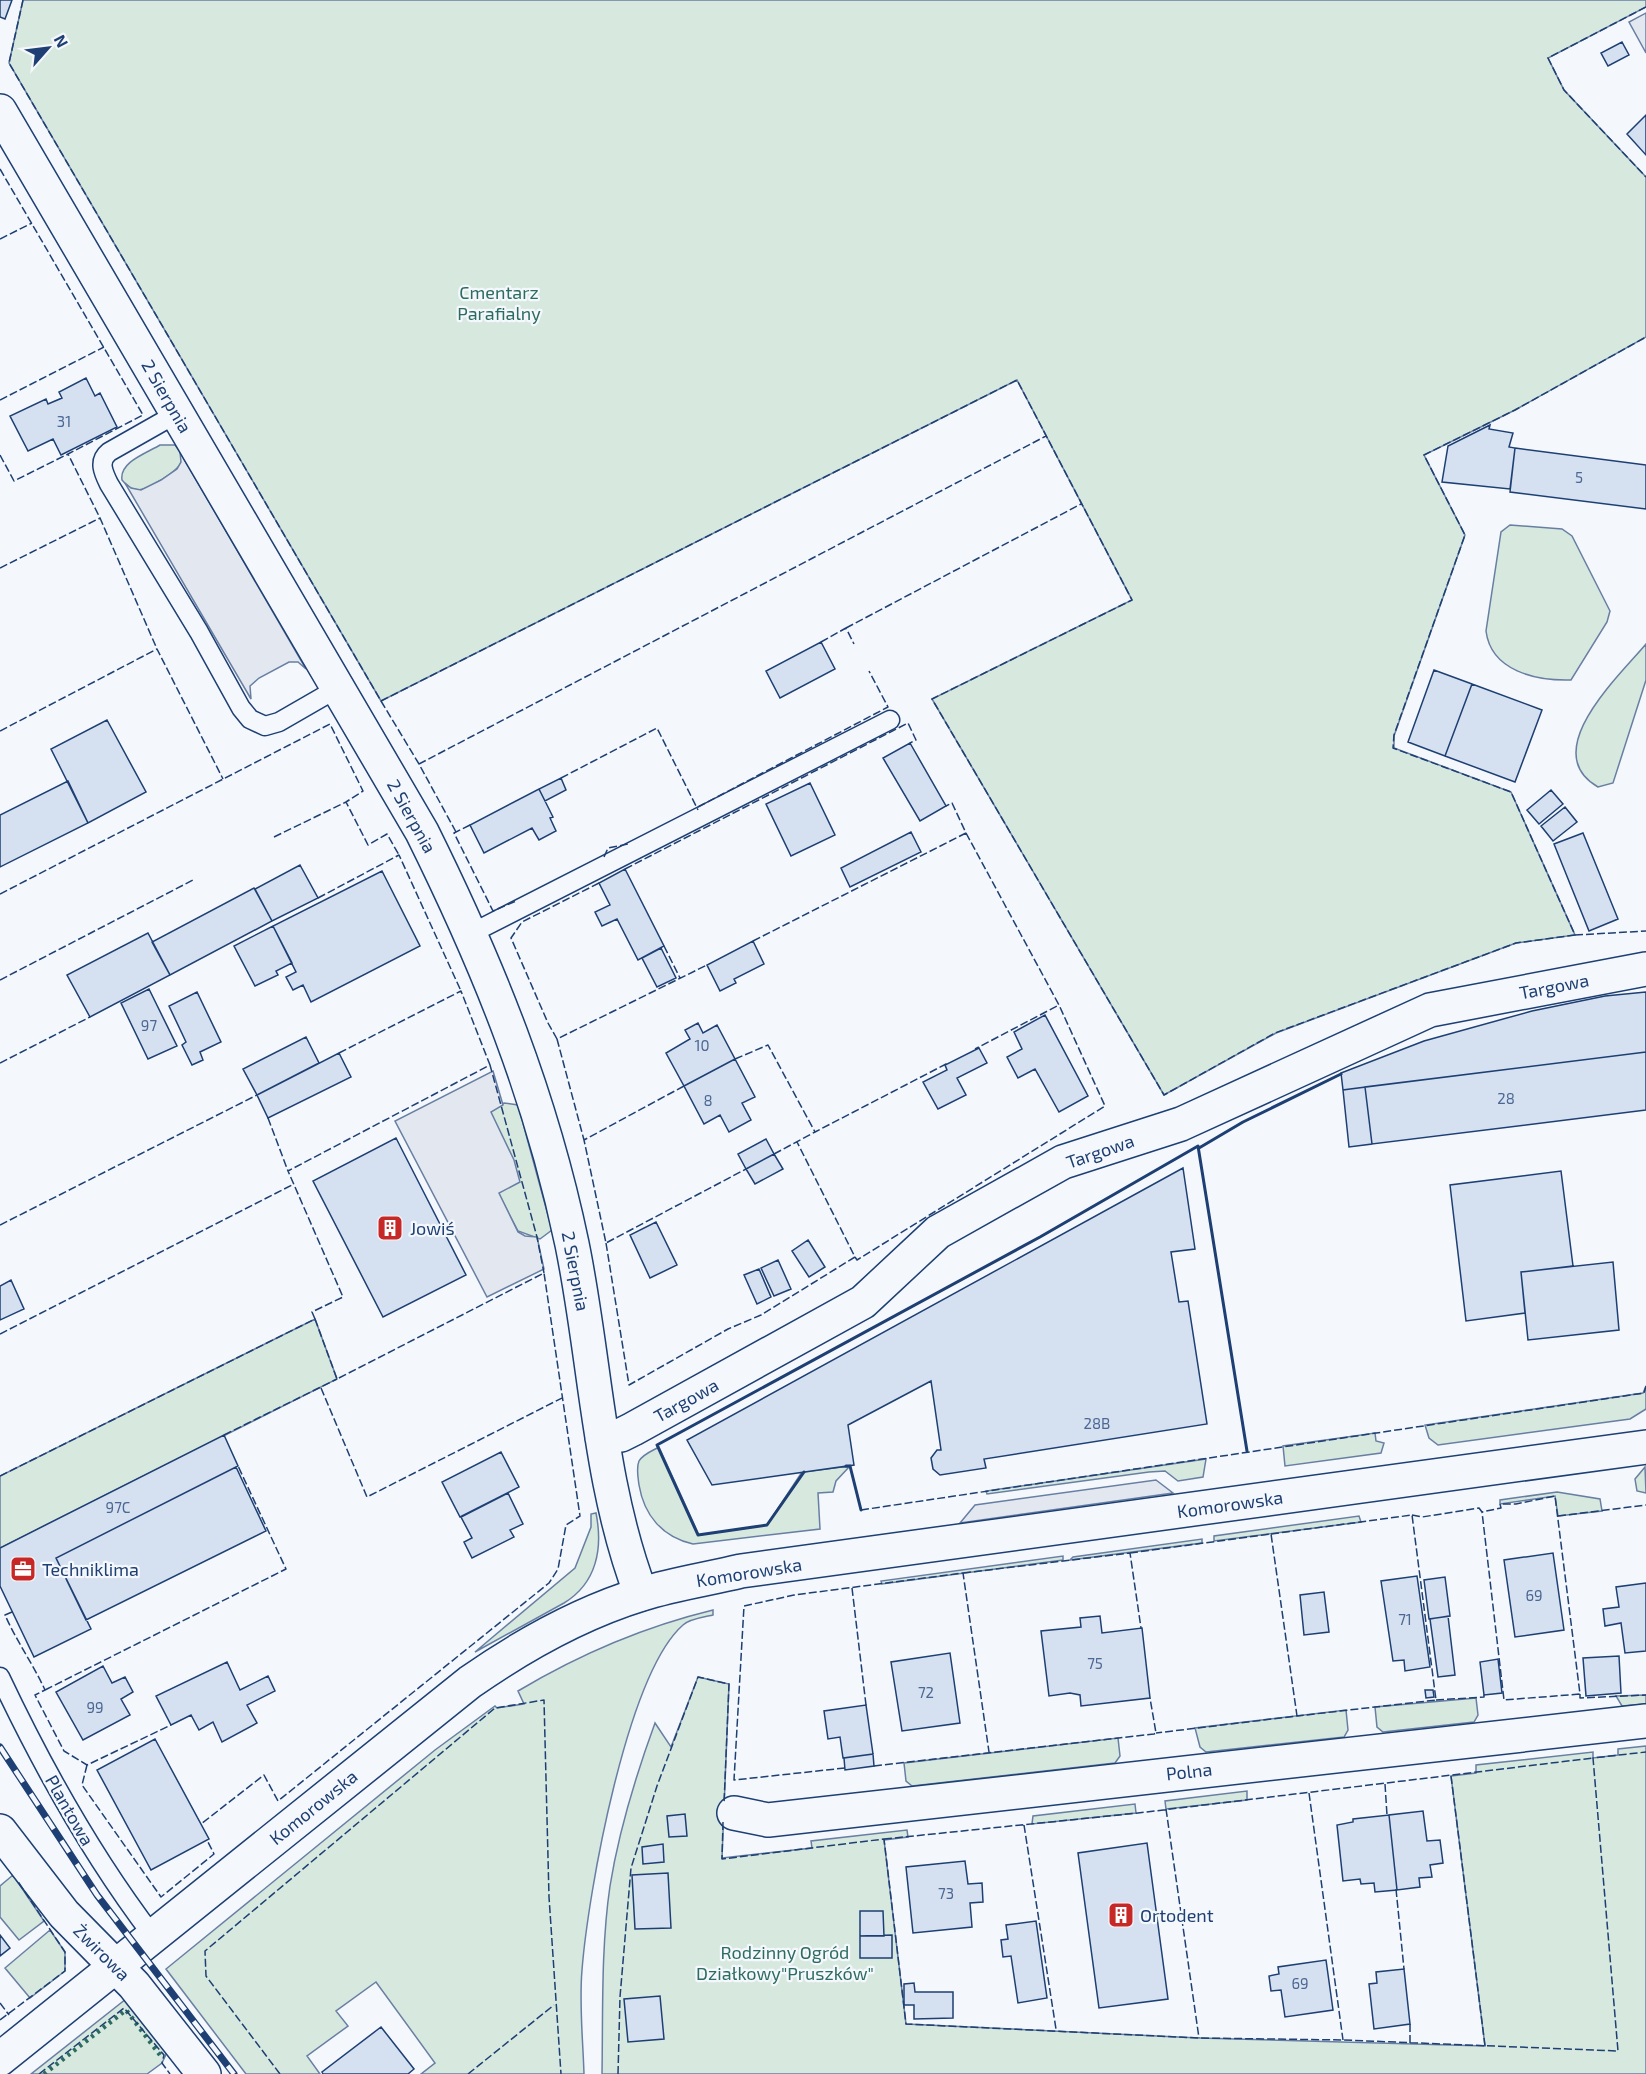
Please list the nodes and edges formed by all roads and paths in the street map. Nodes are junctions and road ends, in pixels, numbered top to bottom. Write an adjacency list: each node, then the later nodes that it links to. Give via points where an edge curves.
1 (0, 111): 2 (street, 2 Sierpnia)
2 (176, 414): 3 (street, 2 Sierpnia); 3 (lane, via 109,452 102,466 241,708 250,719 265,726)
3 (338, 688): 5 (street, 2 Sierpnia, via 422,832)
4 (890, 720): 5 (lane)
5 (472, 933): 7 (street, 2 Sierpnia, via 506,1017 550,1147 586,1320)
6 (1646, 969): 7 (street, Targowa, via 1431,1010 1181,1124 1064,1162 938,1232 863,1302 633,1429)
7 (602, 1438): 9 (street, 2 Sierpnia, via 615,1512)
8 (1646, 1447): 9 (street, Komorowska, via 741,1571)
9 (641, 1594): 14 (street, Komorowska, via 549,1633 489,1668)
10 (0, 1677): 14 (lane, Plantowa, via 27,1736 96,1856)
11 (1646, 1720): 12 (street, Polna, via 768,1820)
12 (734, 1813)
13 (0, 1831): 15 (street, Żwirowa, via 64,1914)
14 (153, 1936): 15 (street, Komorowska)
15 (118, 1966): 16 (street, Komorowska); 17 (street, Żwirowa)
16 (0, 2059)
17 (204, 2074)

